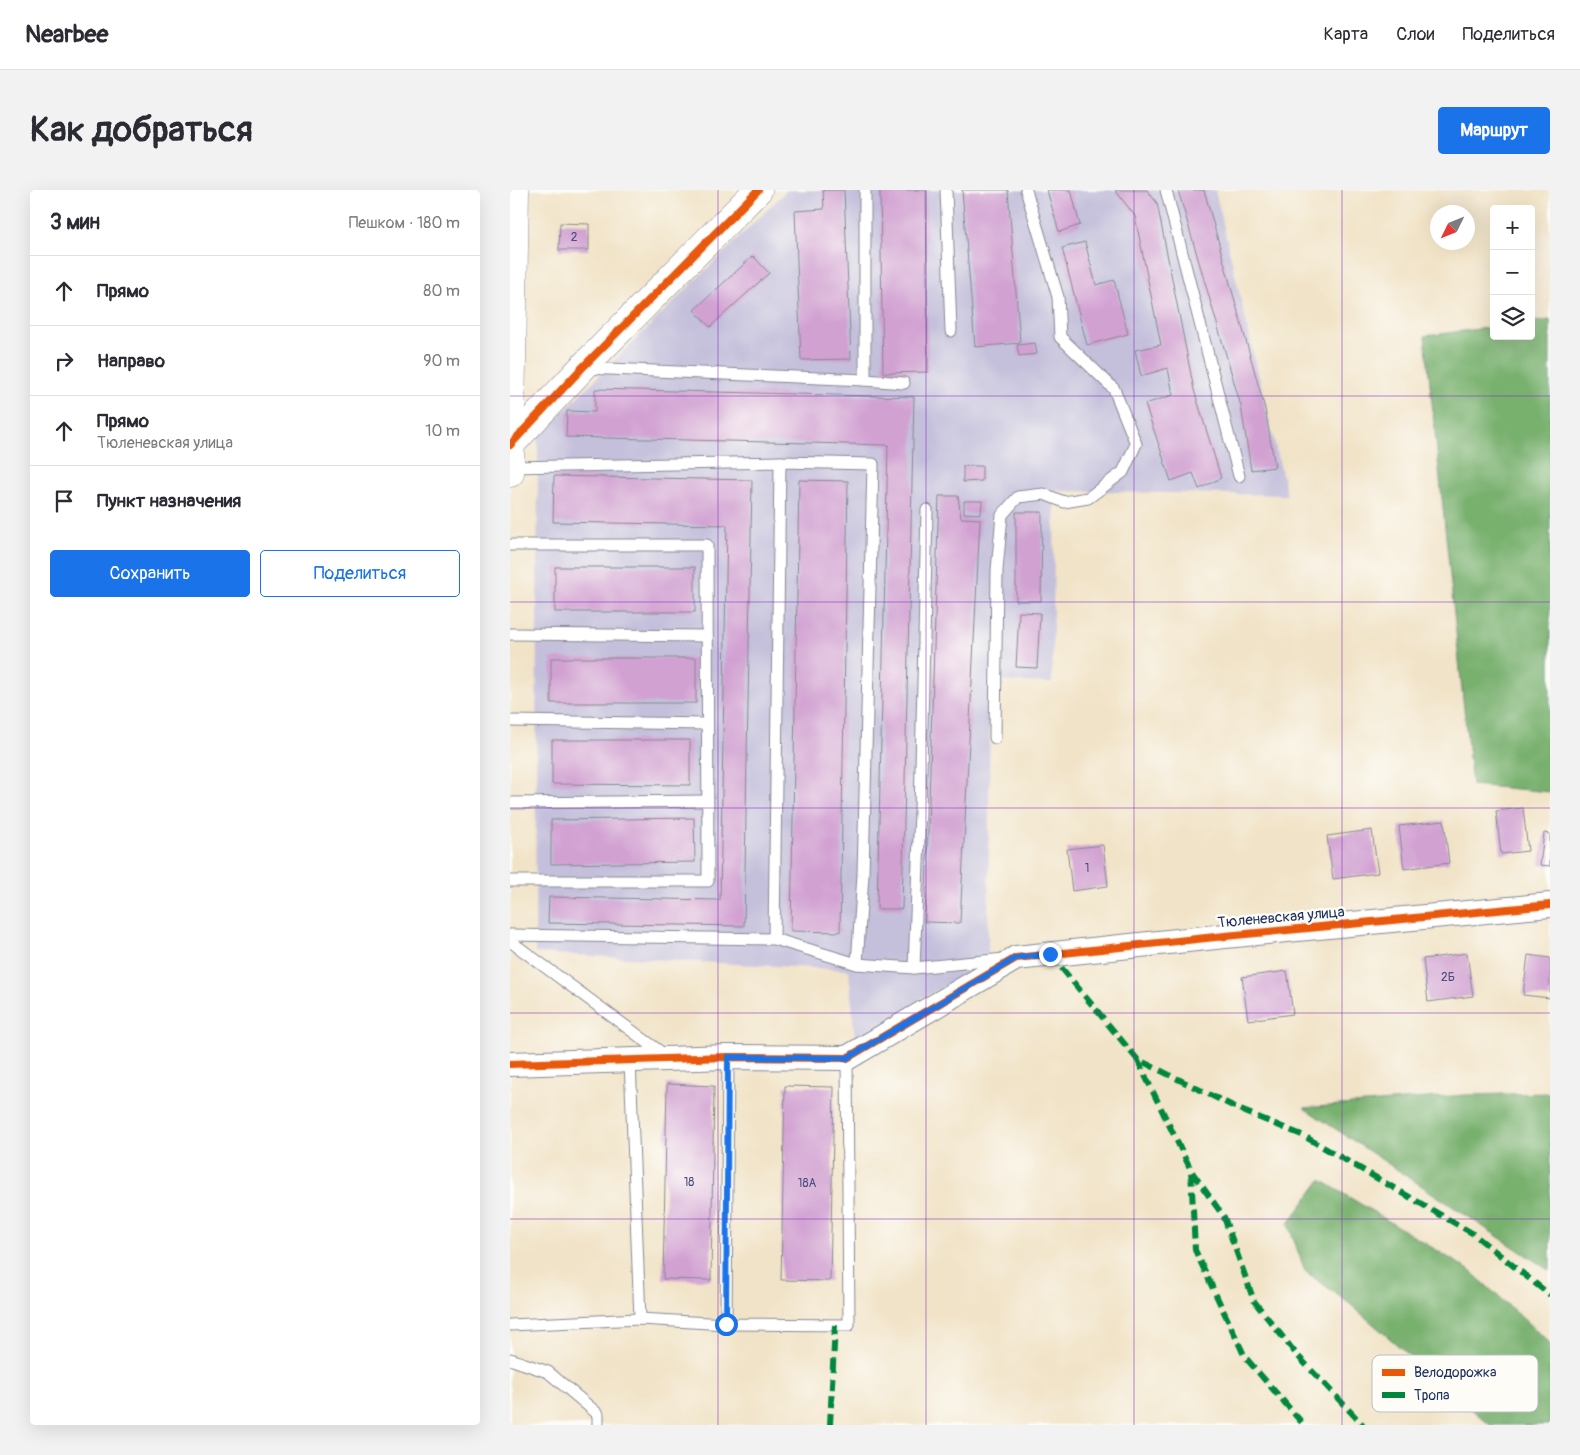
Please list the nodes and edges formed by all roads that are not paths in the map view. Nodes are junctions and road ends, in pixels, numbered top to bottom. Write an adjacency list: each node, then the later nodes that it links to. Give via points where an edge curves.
1 (515, 190): 11 (street)
2 (758, 190): 8 (street)
3 (865, 190): 9 (lane)
4 (946, 190): 7 (lane)
5 (1026, 190): 21 (lane, via 1058,297 1060,337 1114,389 1136,444 1123,472 1088,498 1064,502 1044,494 1018,497 1002,515 997,570)
6 (1166, 190): 14 (lane)
7 (951, 331)
8 (582, 368): 9 (lane); 11 (street)
9 (865, 380): 10 (lane)
10 (904, 383)
11 (511, 452): 12 (lane); 13 (street)
12 (780, 462): 27 (lane); 30 (lane, via 872,464 863,875)
13 (510, 473)
14 (1239, 476)
15 (927, 510): 31 (lane)
16 (510, 545): 18 (lane, via 707,545)
17 (510, 634): 18 (lane)
18 (707, 636): 20 (lane)
19 (510, 721): 20 (lane)
20 (707, 724): 22 (lane)
21 (995, 738)
22 (708, 801): 23 (lane); 24 (lane, via 708,881)
23 (510, 803)
24 (510, 881)
25 (1550, 905): 29 (street, Тюленевская улица)
26 (510, 935): 27 (lane)
27 (774, 939): 30 (lane)
28 (510, 941): 34 (lane)
29 (1016, 958): 31 (lane); 33 (street)
30 (857, 964): 31 (lane)
31 (914, 968)
32 (728, 1057): 33 (street); 34 (street); 38 (lane)
33 (847, 1058): 38 (lane, via 849,1325)
34 (670, 1059): 35 (street)
35 (630, 1060): 36 (street); 37 (lane)
36 (510, 1064)
37 (640, 1319): 38 (lane); 39 (lane)
38 (726, 1324)
39 (510, 1325)
40 (510, 1359): 41 (lane, via 548,1372 598,1414)
41 (598, 1425)

